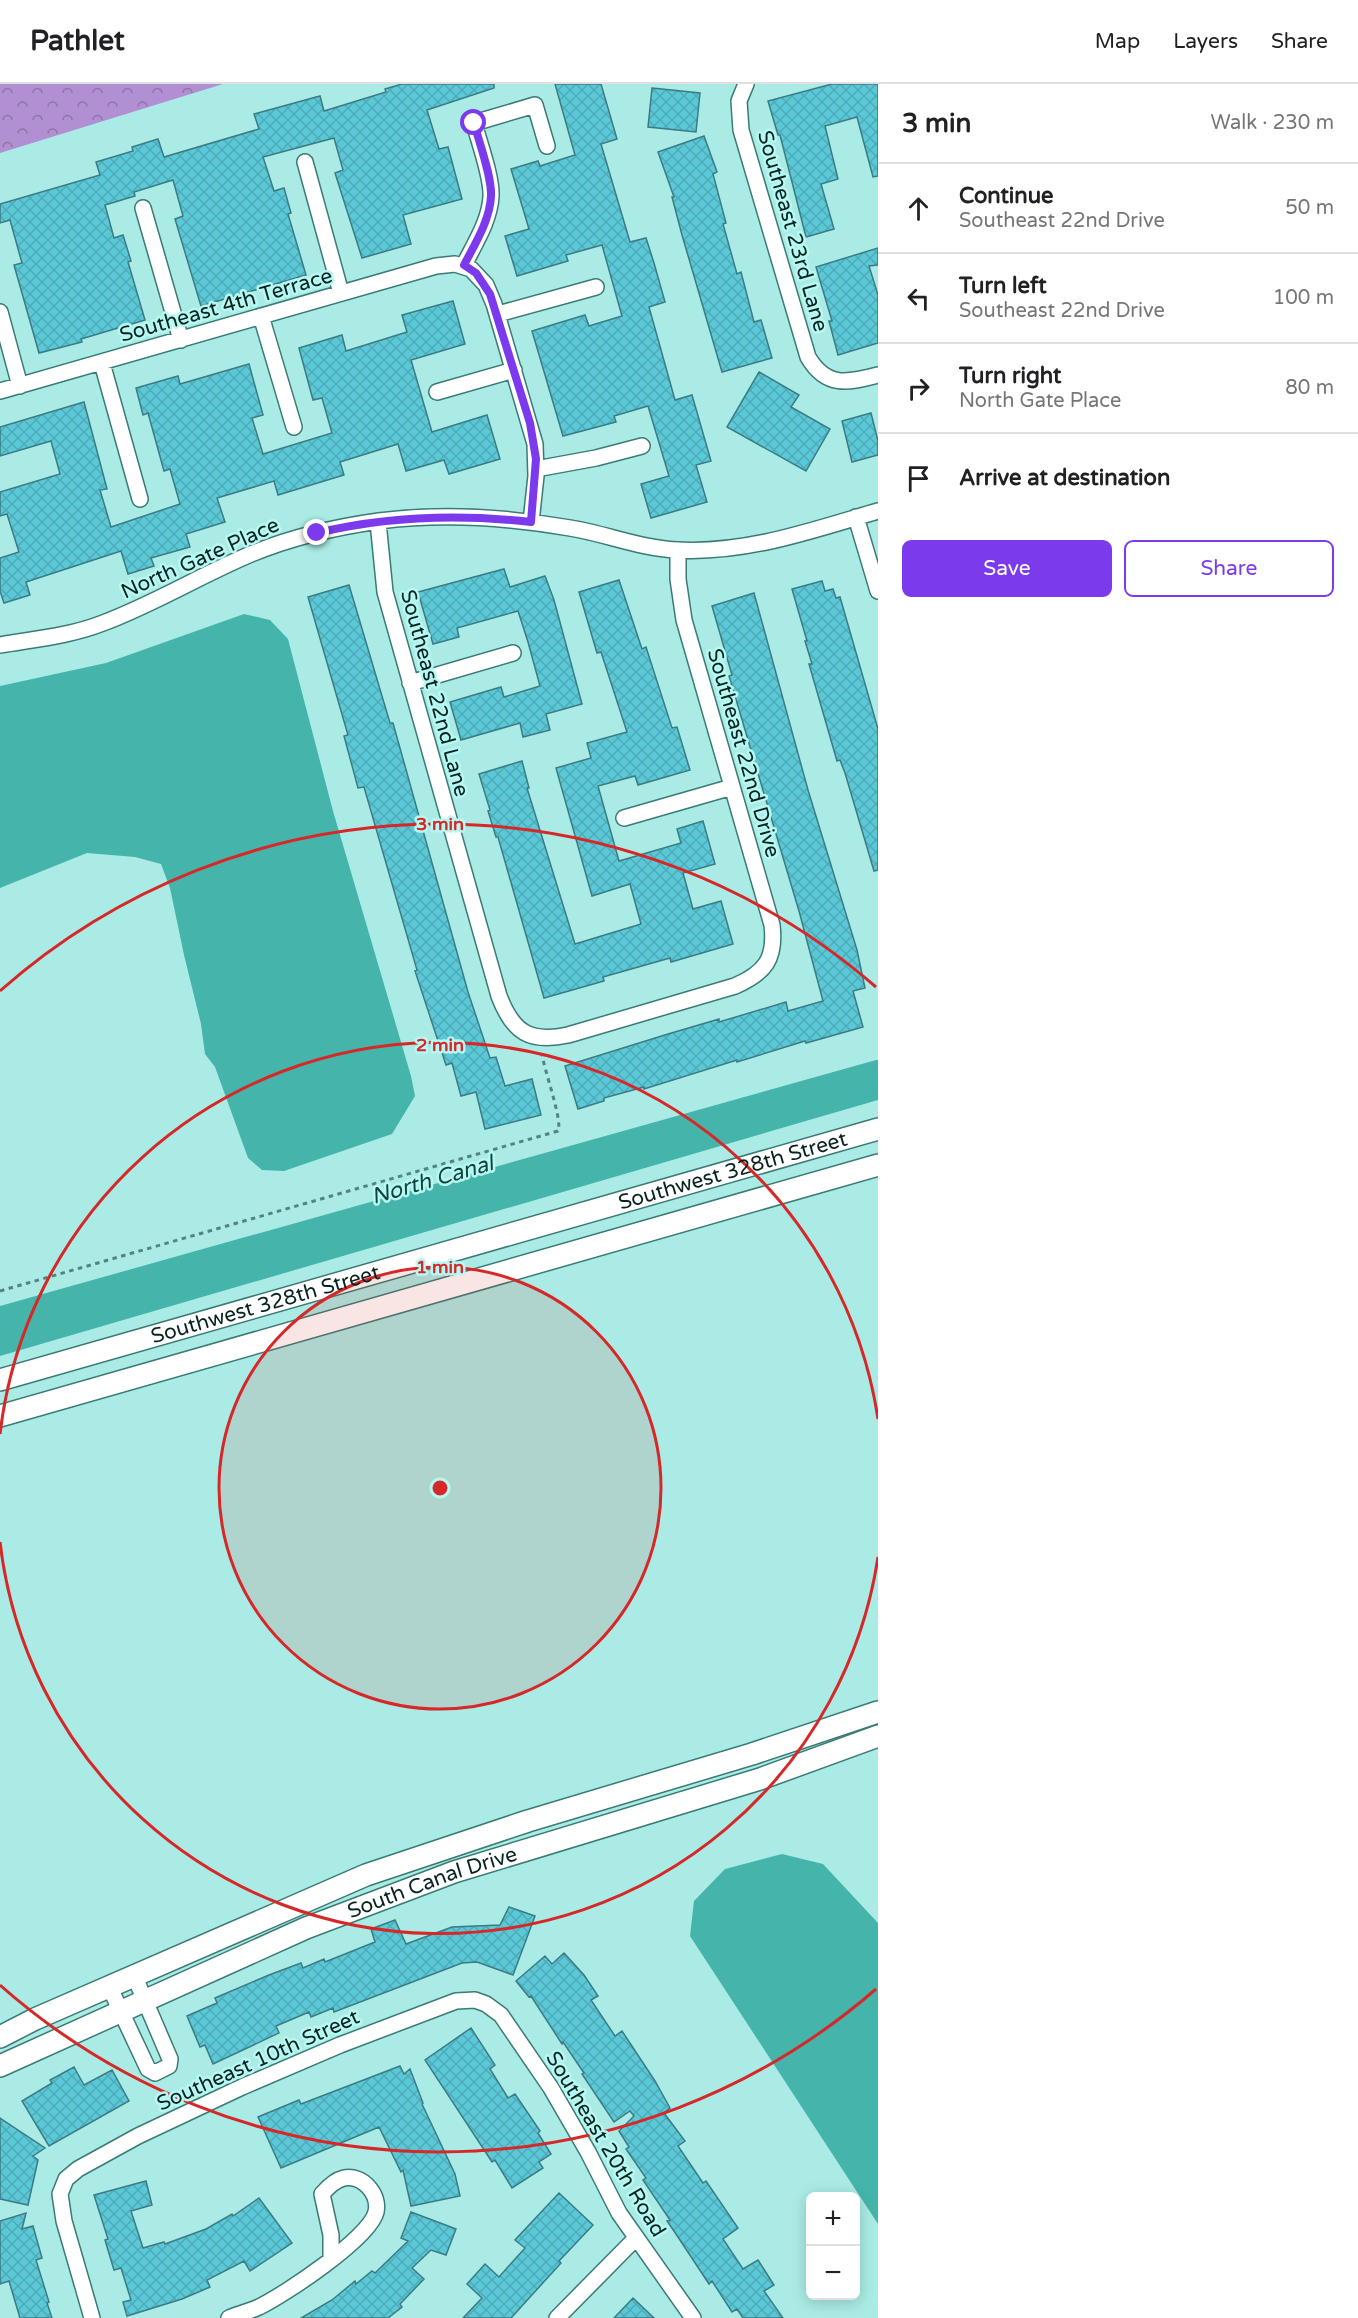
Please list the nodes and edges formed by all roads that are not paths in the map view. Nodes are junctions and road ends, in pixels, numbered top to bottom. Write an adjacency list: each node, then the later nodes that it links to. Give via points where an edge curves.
1 (743, 88): 14 (street, Southeast 23rd Lane, via 738,107 745,141 808,357 824,377 842,382)
2 (547, 147): 5 (street, via 535,105 474,123 491,198 483,227)
3 (305, 162): 7 (street)
4 (143, 208): 11 (street)
5 (464, 265): 7 (street, Southeast 4th Terrace, via 436,266); 9 (street, via 486,285)
6 (596, 287): 9 (street)
7 (341, 293): 10 (street, Southeast 4th Terrace)
8 (0, 312): 15 (street)
9 (498, 314): 13 (street)
10 (261, 316): 11 (street, Southeast 4th Terrace); 18 (street)
11 (181, 340): 12 (street, Southeast 4th Terrace)
12 (102, 363): 15 (street, Southeast 4th Terrace); 21 (street)
13 (514, 370): 17 (street); 20 (street, via 530,423)
14 (878, 375)
15 (20, 386): 16 (street, Southeast 4th Terrace)
16 (0, 392)
17 (437, 392)
18 (294, 427)
19 (642, 446): 20 (street)
20 (536, 469): 25 (street)
21 (140, 499)
22 (878, 511): 23 (street, North Gate Place)
23 (856, 517): 26 (street, North Gate Place, via 763,543); 27 (street)
24 (378, 522): 25 (street, North Gate Place, via 467,516); 28 (street, North Gate Place, via 317,533 253,553 101,624); 30 (street, Southeast 22nd Lane, via 385,592)
25 (531, 522): 26 (street, North Gate Place)
26 (678, 550): 31 (street, Southeast 22nd Drive, via 684,621)
27 (878, 591)
28 (0, 645)
29 (513, 653): 30 (street)
30 (410, 683): 33 (street, Southeast 22nd Lane, via 499,996 513,1023 536,1037 568,1035 735,986)
31 (732, 787): 32 (street); 33 (street, Southeast 22nd Drive, via 772,925 773,945)
32 (624, 818)
33 (766, 966)
34 (878, 1129): 36 (street, Southwest 328th Street)
35 (878, 1165): 37 (street, Southwest 328th Street)
36 (0, 1380)
37 (0, 1416)
38 (878, 1712): 40 (street, South Canal Drive, via 366,1875)
39 (878, 1736): 42 (street, South Canal Drive, via 760,1779 454,1872 306,1928)
40 (134, 1975): 41 (street, South Canal Drive); 42 (street)
41 (109, 1986): 44 (street); 45 (street, South Canal Drive)
42 (146, 1999): 44 (street, South Canal Drive); 44 (street, via 170,2059 163,2070 155,2073 148,2069)
43 (476, 2000): 47 (street, Southeast 20th Road, via 501,2015 551,2088); 49 (street, Southeast 10th Street, via 456,2001 340,2044 138,2136 78,2169 66,2179 60,2194)
44 (121, 2012): 46 (street, South Canal Drive)
45 (0, 2037)
46 (0, 2066)
47 (636, 2238): 51 (street); 52 (street, Southeast 20th Road)
48 (331, 2259): 48 (street, via 365,2231 376,2212 374,2193 361,2180 345,2177 322,2194 331,2235); 50 (street, via 260,2307)
49 (92, 2318)
50 (229, 2318)
51 (557, 2318)
52 (693, 2318)

